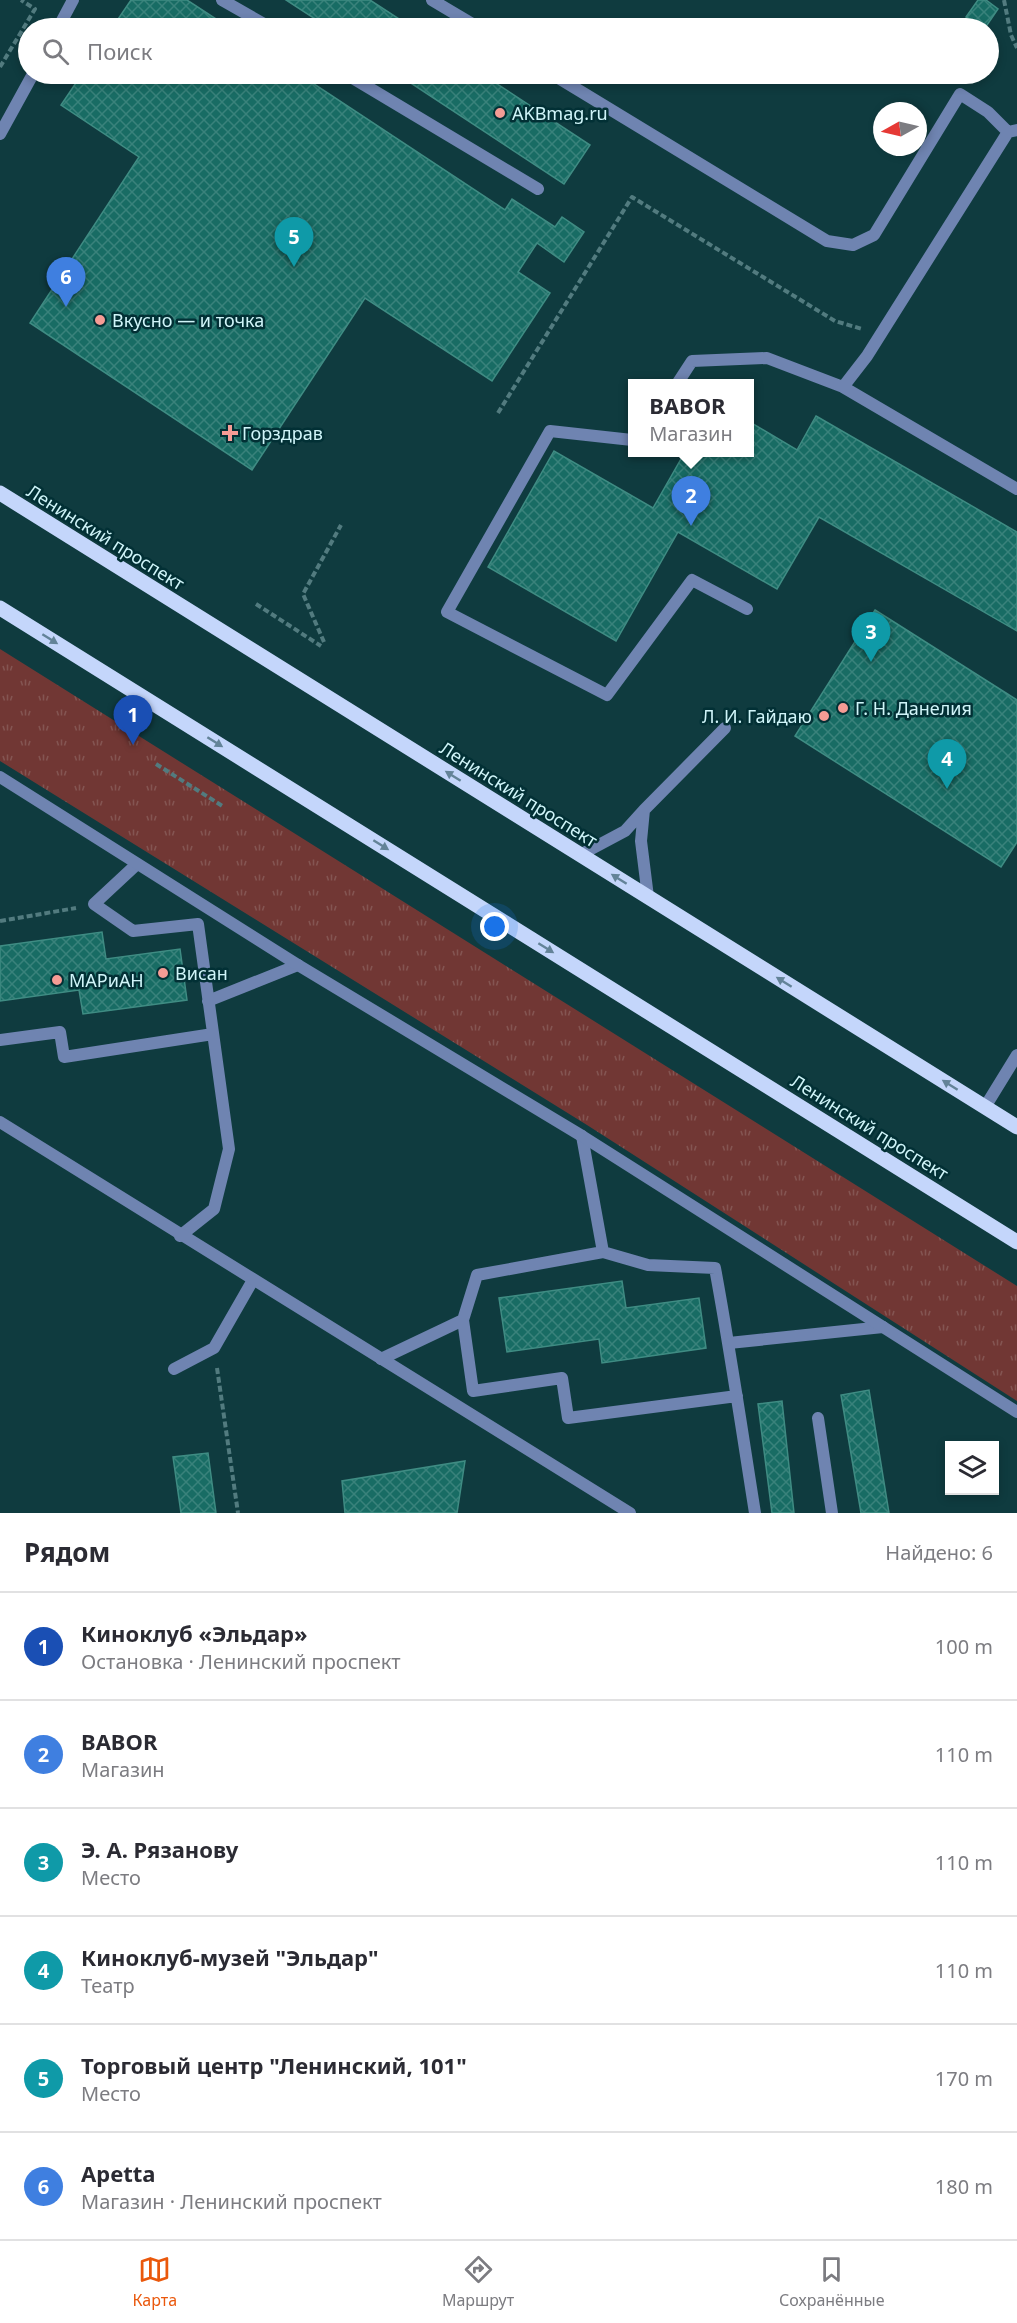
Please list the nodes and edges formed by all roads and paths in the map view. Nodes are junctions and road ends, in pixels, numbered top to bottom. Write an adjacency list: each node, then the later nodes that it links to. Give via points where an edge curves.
1 (21, 0): 6 (path, via 35,9)
2 (73, 0): 7 (street)
3 (222, 0): 8 (street)
4 (432, 0): 9 (street)
5 (1004, 0): 11 (path)
6 (30, 18)
7 (63, 18)
8 (254, 18)
9 (462, 18)
10 (18, 37): 12 (path)
11 (1017, 48)
12 (0, 67)
13 (28, 84): 17 (street)
14 (363, 84): 18 (street)
15 (568, 84): 16 (street, via 827,241 853,245 874,235 960,94)
16 (1012, 131): 19 (street)
17 (0, 134)
18 (538, 189)
19 (880, 336): 21 (street); 22 (path, via 835,321 632,197)
20 (681, 379): 21 (street, via 692,361 767,358)
21 (843, 387): 24 (street)
22 (498, 413)
23 (628, 439): 29 (street, via 550,431 447,612 607,695 692,580)
24 (1017, 489)
25 (0, 493): 35 (main road, Ленинский проспект, one-way to 25)
26 (340, 525): 27 (path, via 303,594 322,644)
27 (256, 604)
28 (0, 608): 50 (main road, Ленинский проспект, one-way to 50)
29 (747, 609)
30 (725, 728): 34 (street)
31 (156, 764): 33 (path)
32 (0, 777): 36 (street)
33 (224, 807)
34 (644, 810): 35 (street, via 625,831); 37 (street, via 641,842)
35 (580, 855): 37 (main road, Ленинский проспект, one-way to 35)
36 (137, 864): 38 (street); 40 (street)
37 (648, 897): 45 (main road, Ленинский проспект, one-way to 37)
38 (94, 904): 39 (path); 41 (street, via 133,930 198,924)
39 (0, 921)
40 (298, 965): 41 (street); 48 (street)
41 (208, 1001): 42 (street)
42 (213, 1034): 43 (street, via 64,1057 60,1032); 49 (street, via 229,1149 214,1209)
43 (0, 1040)
44 (1017, 1055): 45 (street)
45 (985, 1107): 47 (main road, Ленинский проспект)
46 (0, 1122): 49 (street)
47 (1017, 1127)
48 (582, 1136): 51 (street); 54 (street)
49 (180, 1236): 52 (street)
50 (1017, 1242)
51 (603, 1252): 53 (street, via 477,1275); 55 (street, via 648,1265 715,1268)
52 (253, 1280): 56 (street); 57 (street)
53 (463, 1320): 57 (street); 59 (street, via 473,1391 562,1378 568,1418)
54 (883, 1327): 55 (street); 60 (street)
55 (729, 1343): 59 (street)
56 (214, 1348): 58 (street); 62 (path)
57 (381, 1359): 63 (street)
58 (174, 1369)
59 (737, 1396): 64 (street)
60 (1017, 1412)
61 (818, 1418): 65 (street)
62 (238, 1513)
63 (630, 1513)
64 (755, 1513)
65 (832, 1513)

